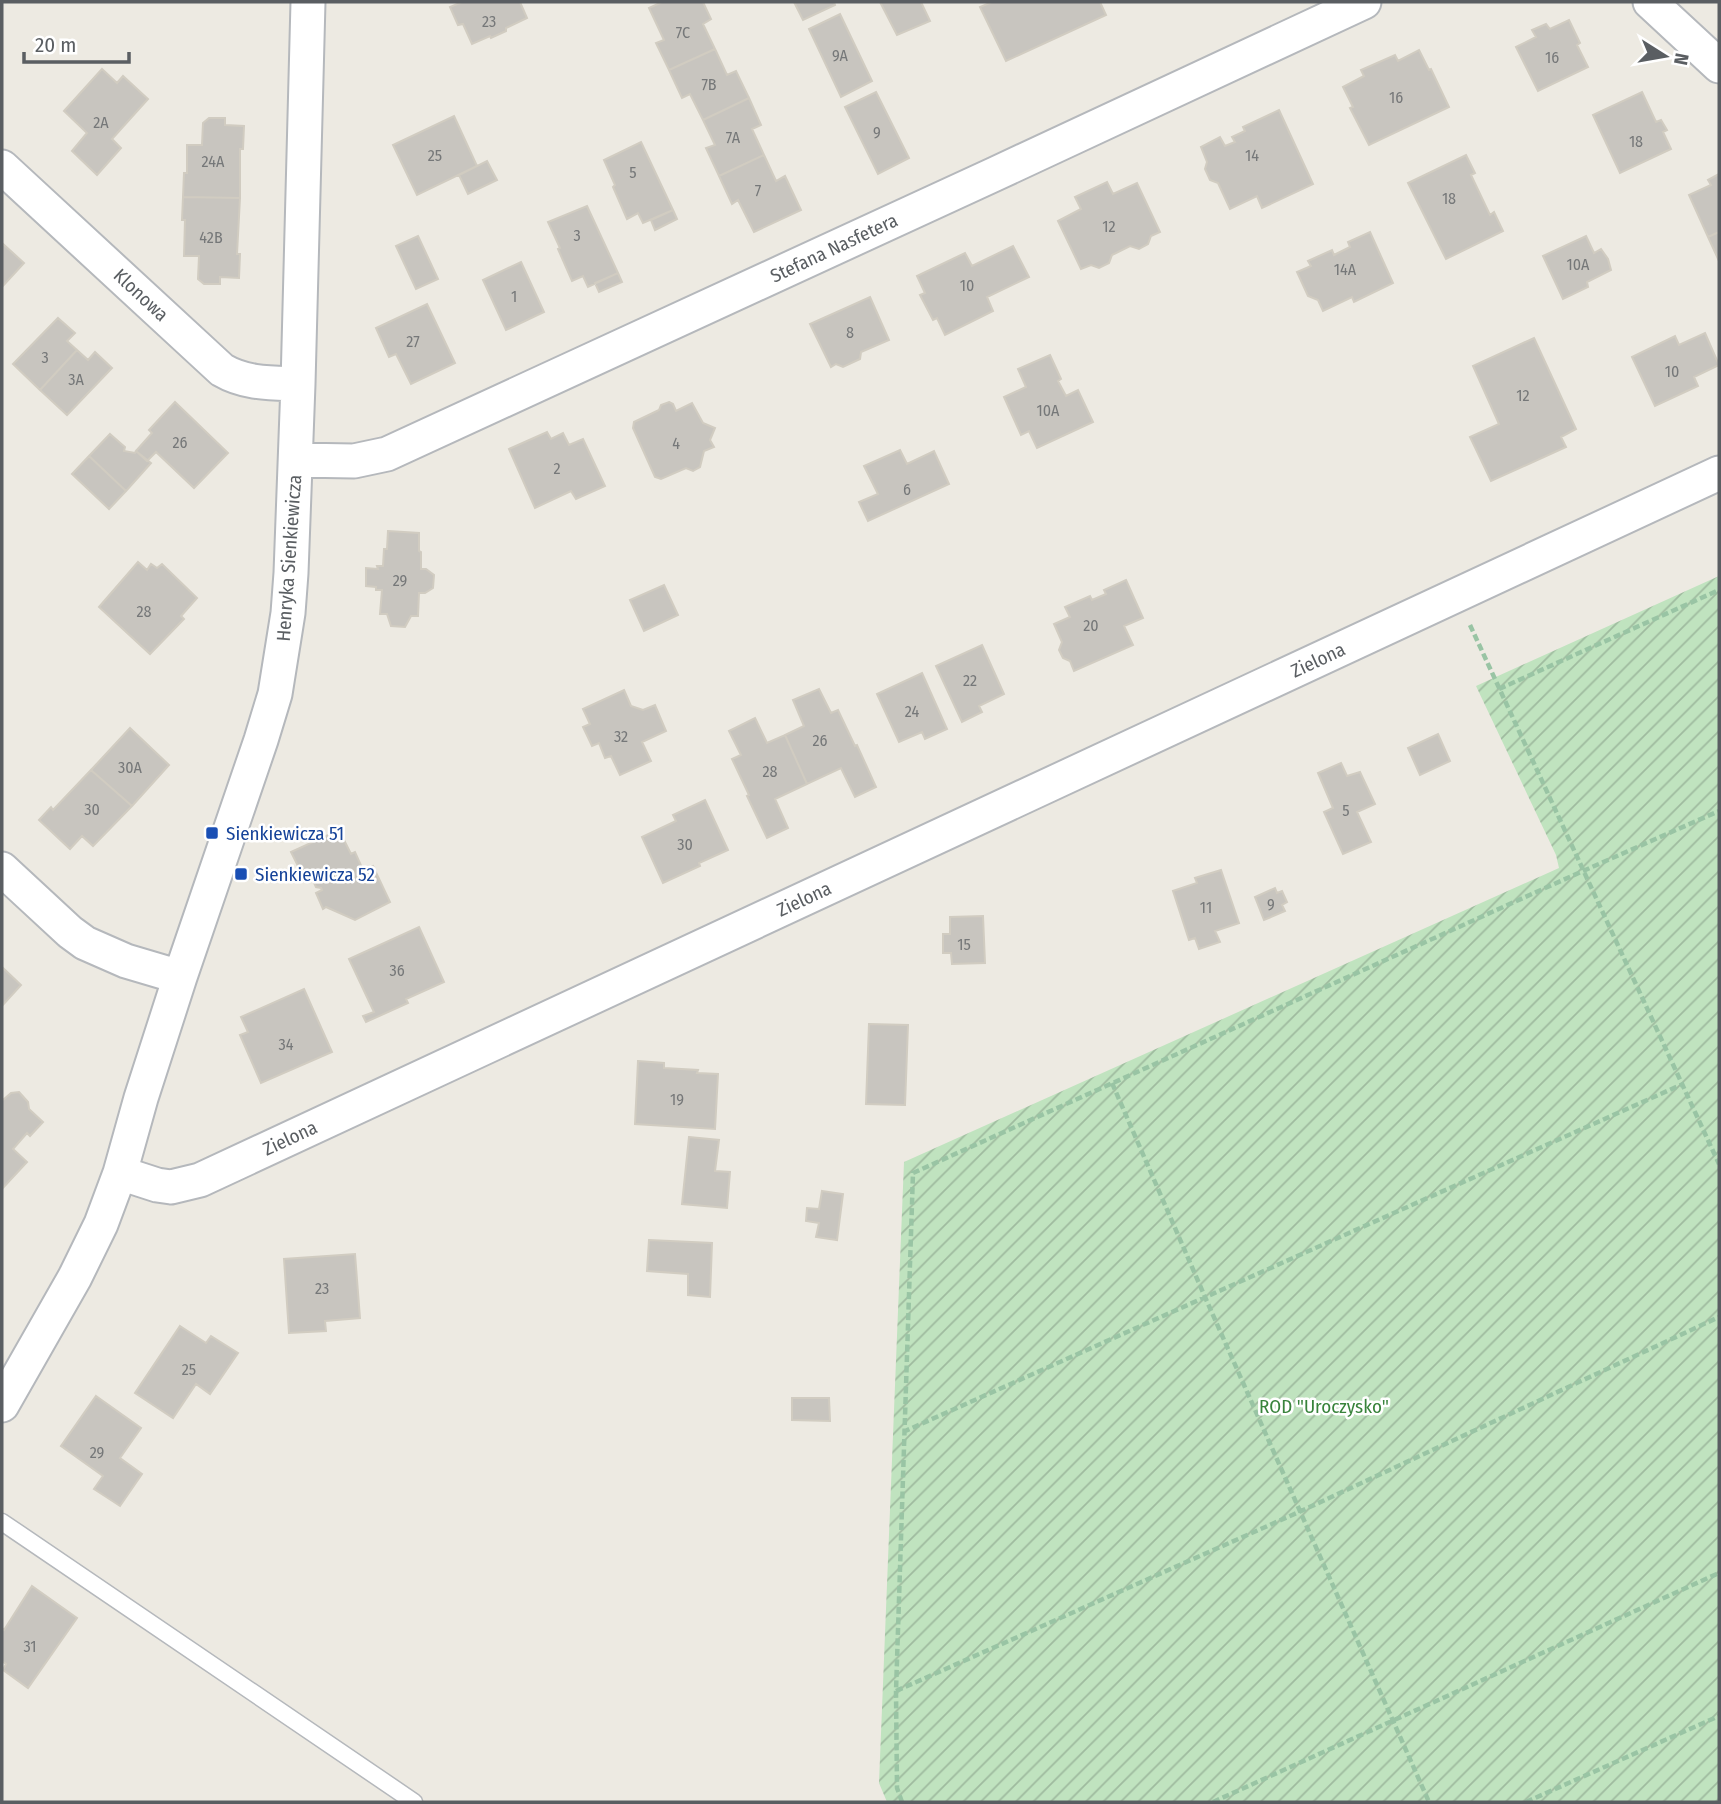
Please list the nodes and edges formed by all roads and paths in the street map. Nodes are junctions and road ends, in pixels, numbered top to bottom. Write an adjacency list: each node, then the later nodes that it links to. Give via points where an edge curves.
1 (308, 2): 6 (street, Henryka Sienkiewicza)
2 (1364, 2): 7 (street, Stefana Nasfetera, via 387,454 354,461)
3 (1650, 2): 4 (street)
4 (1719, 66)
5 (2, 167): 6 (street, Klonowa, via 222,370 251,382)
6 (298, 384): 7 (street, Henryka Sienkiewicza)
7 (296, 460): 15 (street, Henryka Sienkiewicza, via 288,613 275,694)
8 (1719, 473): 10 (street, Zielona)
9 (1719, 590): 11 (path)
10 (1457, 595): 11 (path); 19 (street, Zielona, via 200,1180 171,1187)
11 (1499, 690): 14 (path)
12 (1719, 811): 14 (path)
13 (2, 869): 15 (street, via 85,943)
14 (1583, 870): 16 (path); 17 (path)
15 (180, 977): 19 (street, Henryka Sienkiewicza)
16 (1112, 1083): 20 (path); 23 (path, via 913,1174)
17 (1683, 1084): 18 (path); 20 (path)
18 (1719, 1164)
19 (120, 1173): 22 (street, via 75,1277)
20 (1205, 1297): 23 (path); 24 (path)
21 (1719, 1317): 24 (path)
22 (2, 1405)
23 (903, 1432): 27 (path)
24 (1299, 1512): 27 (path); 29 (path)
25 (2, 1522): 30 (lane)
26 (1719, 1573): 29 (path)
27 (896, 1691): 31 (path, via 897,1788)
28 (1719, 1716): 34 (path)
29 (1394, 1721): 32 (path); 33 (path)
30 (414, 1802)
31 (902, 1802)
32 (1213, 1802)
33 (1429, 1802)
34 (1526, 1802)

